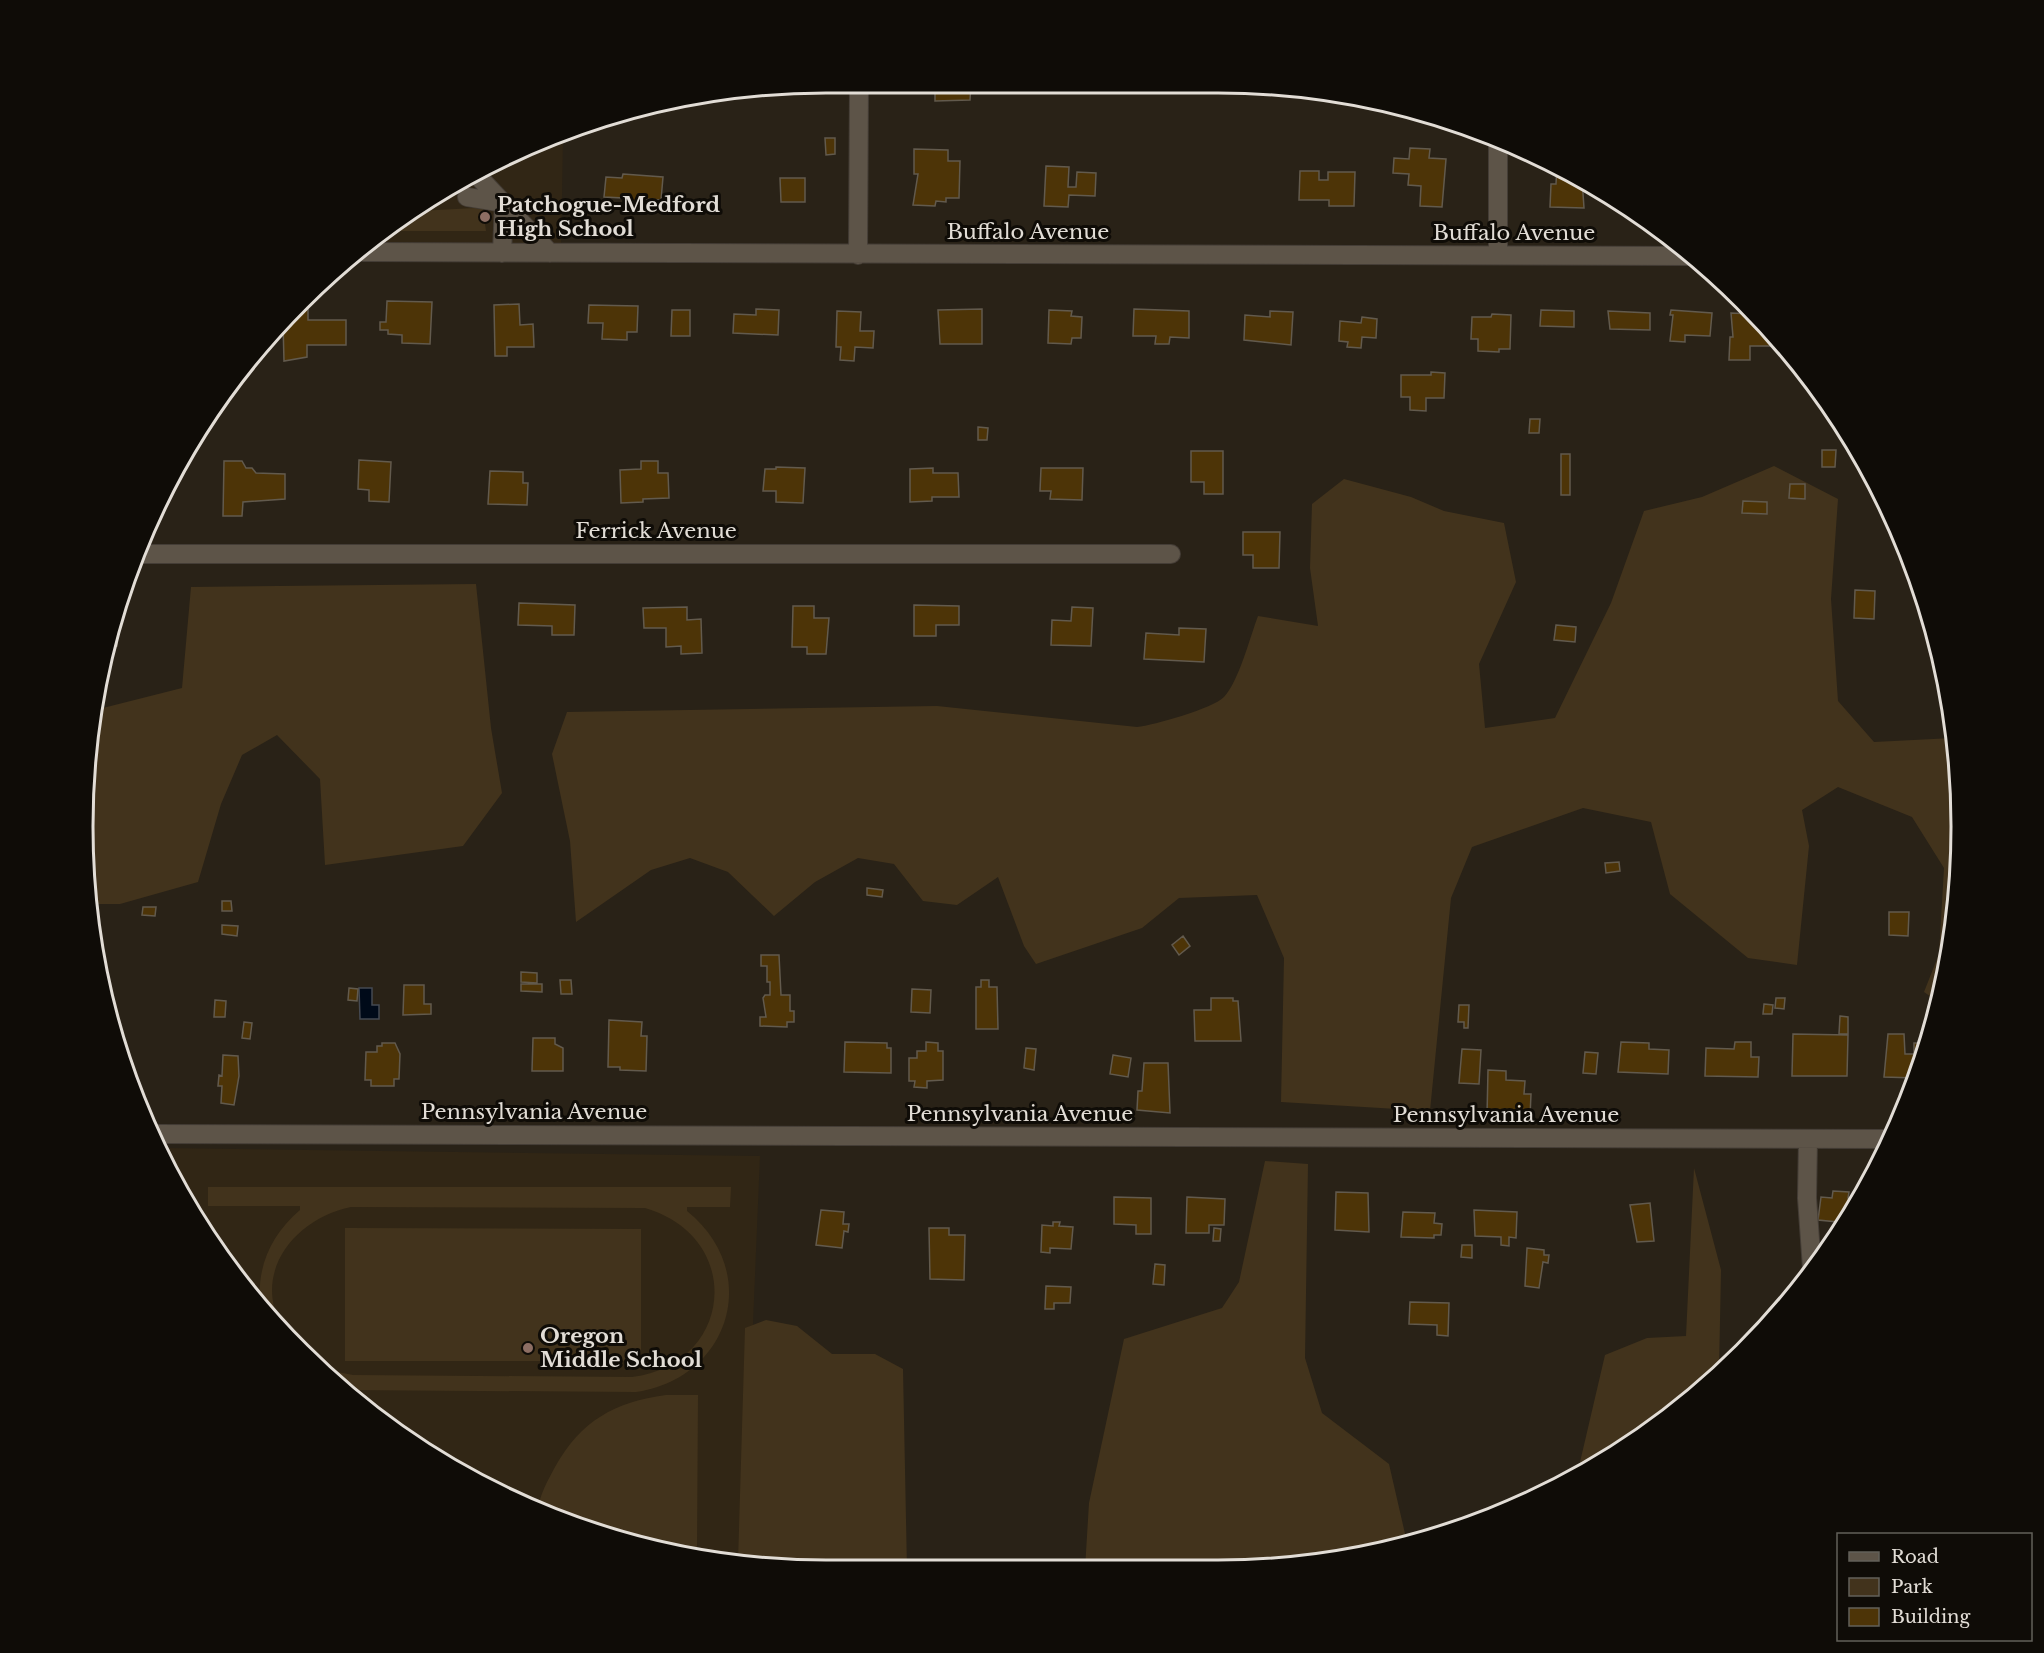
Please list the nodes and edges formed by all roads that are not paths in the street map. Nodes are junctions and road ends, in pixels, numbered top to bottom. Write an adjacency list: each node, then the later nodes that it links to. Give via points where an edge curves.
1 (860, 93): 9 (street)
2 (1498, 149): 10 (street)
3 (481, 180): 5 (street)
4 (467, 197): 5 (street)
5 (504, 203): 7 (street); 8 (street)
6 (371, 252): 7 (street, Buffalo Avenue)
7 (502, 253): 8 (street, Buffalo Avenue)
8 (550, 253): 9 (street, Buffalo Avenue)
9 (858, 255): 10 (street, Buffalo Avenue)
10 (1498, 255): 11 (street, Buffalo Avenue)
11 (1677, 256)
12 (146, 554): 13 (street, Ferrick Avenue)
13 (1171, 554)
14 (161, 1134): 15 (street, Pennsylvania Avenue)
15 (1808, 1139): 16 (street, Pennsylvania Avenue); 17 (street)
16 (1880, 1139)
17 (1811, 1256)

